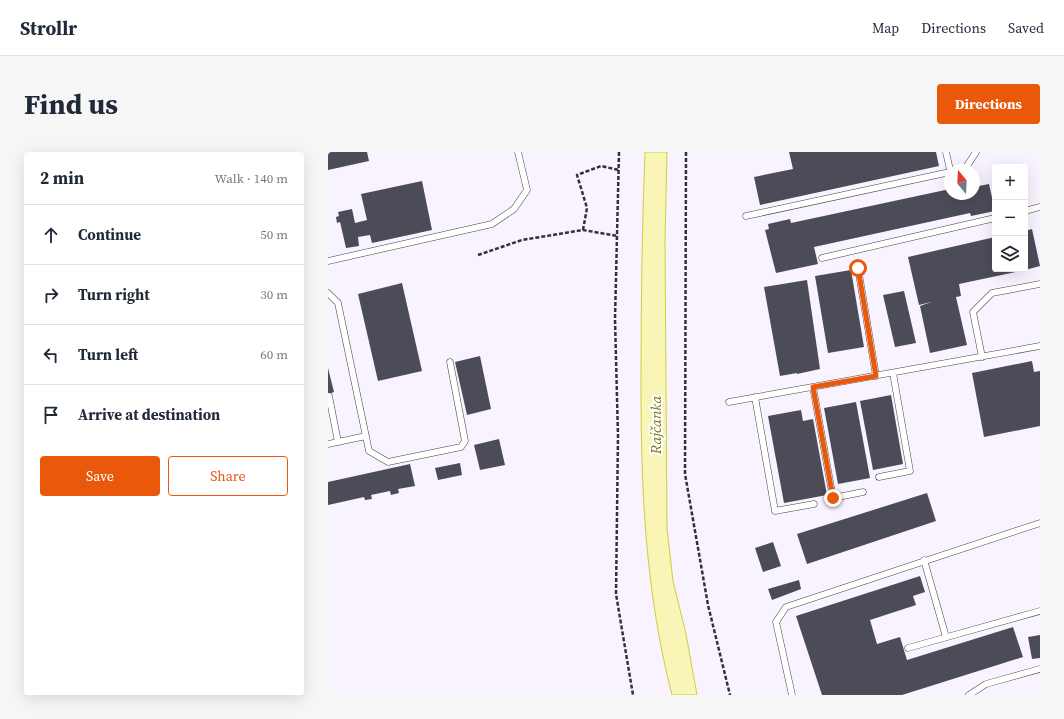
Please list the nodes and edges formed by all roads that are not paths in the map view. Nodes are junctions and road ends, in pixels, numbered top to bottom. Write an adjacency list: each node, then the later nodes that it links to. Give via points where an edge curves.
1 (518, 152): 12 (lane, via 527,190 514,209 492,224)
2 (946, 152): 4 (lane)
3 (976, 152): 5 (lane)
4 (949, 164)
5 (968, 164)
6 (944, 172): 9 (lane)
7 (1040, 207): 8 (lane)
8 (1028, 209)
9 (746, 216)
10 (992, 219): 11 (lane)
11 (822, 258)
12 (328, 261)
13 (858, 268): 20 (lane)
14 (1040, 284): 17 (lane, via 992,293 974,312)
15 (328, 293): 25 (lane, via 338,303)
16 (1040, 346): 17 (lane)
17 (982, 357): 19 (lane)
18 (450, 362): 25 (lane, via 465,441 461,447 388,462 369,451)
19 (893, 373): 20 (lane); 28 (lane, via 910,471)
20 (876, 376): 21 (lane)
21 (813, 387): 23 (lane); 29 (lane, via 833,498)
22 (329, 396): 26 (lane)
23 (755, 397): 24 (lane); 30 (lane, via 775,511)
24 (728, 402)
25 (366, 436): 26 (lane)
26 (338, 442): 27 (lane)
27 (328, 444)
28 (878, 477)
29 (863, 492)
30 (814, 504)
31 (1040, 523): 32 (lane)
32 (924, 560): 34 (lane); 37 (lane, via 786,607 776,622)
33 (1040, 611): 34 (lane)
34 (946, 637): 35 (lane)
35 (908, 648)
36 (1040, 670): 38 (lane, via 986,684)
37 (792, 695)
38 (969, 695)

